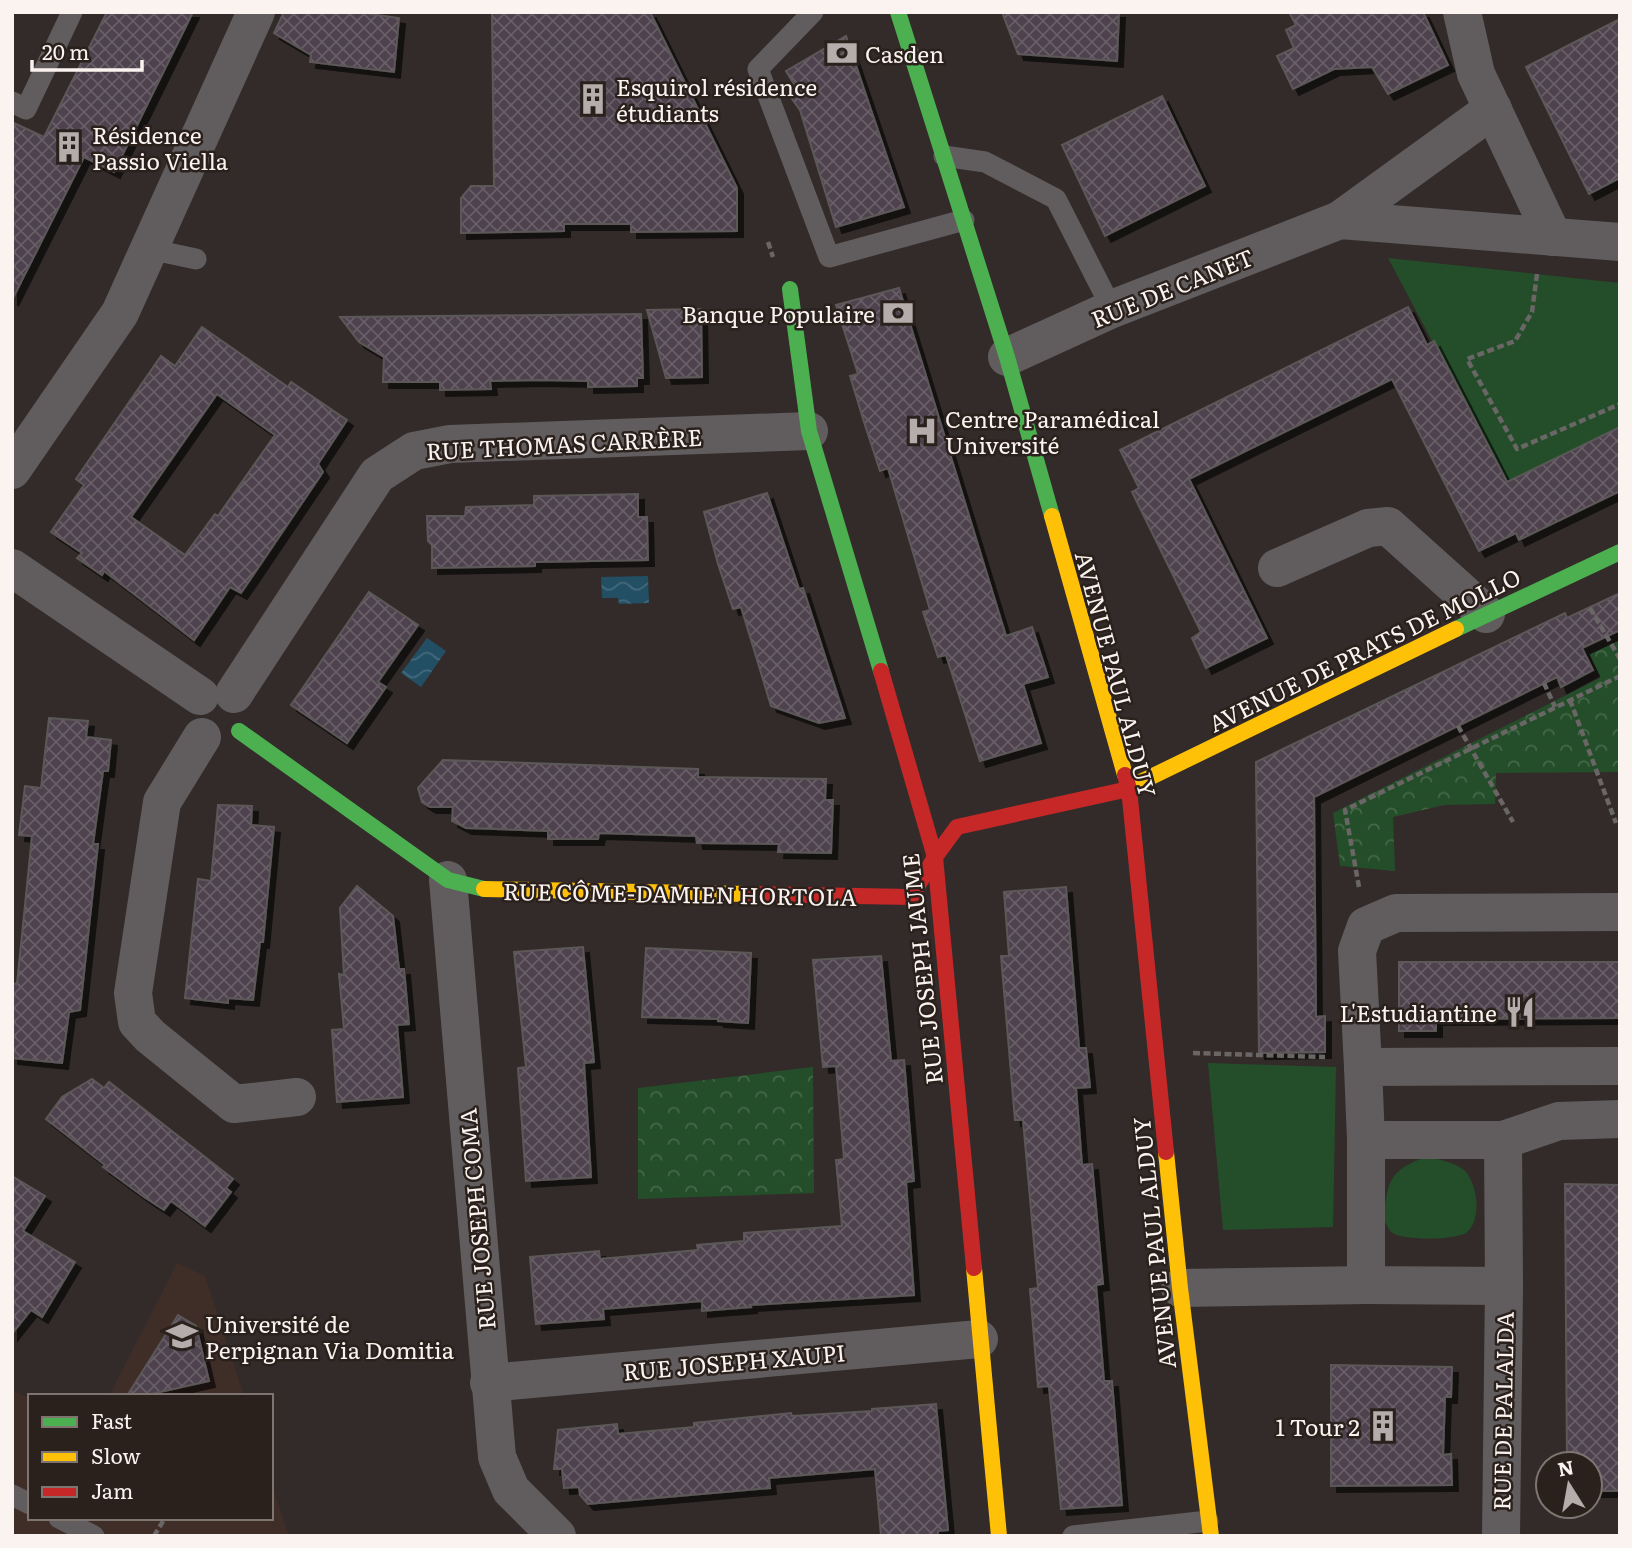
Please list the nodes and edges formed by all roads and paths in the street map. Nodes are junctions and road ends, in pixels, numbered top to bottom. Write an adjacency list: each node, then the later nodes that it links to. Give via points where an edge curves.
1 (72, 12): 6 (lane, via 26,108)
2 (256, 12): 13 (street)
3 (813, 12): 9 (lane, via 758,69 829,257)
4 (898, 12): 8 (street, AVENUE PAUL ALDUY)
5 (1462, 12): 7 (street, via 1476,74)
6 (12, 102)
7 (1493, 109): 10 (street, RUE DE CANET); 11 (street)
8 (944, 156): 9 (street, AVENUE PAUL ALDUY); 17 (lane, via 985,162 1056,199)
9 (964, 220): 18 (street, AVENUE PAUL ALDUY)
10 (1340, 220): 11 (street, RUE DE CANET); 17 (street, RUE DE CANET)
11 (1553, 237): 12 (street, RUE DE CANET)
12 (1620, 242)
13 (149, 249): 14 (lane); 21 (street, via 120,313)
14 (196, 259)
15 (1535, 280): 19 (path, via 1532,312 1515,341 1467,359 1517,449)
16 (790, 289): 20 (street, RUE JOSEPH JAUME)
17 (1112, 309): 18 (street, RUE DE CANET)
18 (1007, 357): 37 (street, AVENUE PAUL ALDUY)
19 (1620, 404)
20 (809, 431): 30 (street, RUE THOMAS CARRÈRE, via 450,444 414,451 377,475); 40 (street, RUE JOSEPH JAUME)
21 (12, 470)
22 (1620, 552): 25 (street, AVENUE DE PRATS DE MOLLO)
23 (12, 568): 30 (street)
24 (1277, 568): 26 (street, via 1368,528 1388,526)
25 (1571, 575): 26 (street, AVENUE DE PRATS DE MOLLO); 27 (path)
26 (1486, 614): 37 (street, AVENUE DE PRATS DE MOLLO)
27 (1620, 659)
28 (1620, 676): 31 (path)
29 (1544, 683): 32 (path)
30 (217, 695): 34 (street, via 242,703 245,715); 35 (street, via 193,705 194,728)
31 (1570, 700): 32 (path); 39 (path)
32 (1555, 707): 36 (path)
33 (1458, 726): 36 (path)
34 (239, 732): 35 (street, via 225,742); 41 (street, RUE CÔME-DAMIEN HORTOLA)
35 (202, 737): 47 (street, via 162,802 133,993 137,1022 234,1104)
36 (1471, 748): 38 (path); 43 (path, via 1345,810)
37 (1129, 789): 40 (street, RUE CÔME-DAMIEN HORTOLA, via 957,828); 53 (street, AVENUE PAUL ALDUY)
38 (1513, 822)
39 (1616, 823)
40 (935, 857): 41 (street, RUE CÔME-DAMIEN HORTOLA, via 911,897 479,889); 54 (street, RUE JOSEPH JAUME)
41 (448, 880): 55 (street, RUE JOSEPH COMA)
42 (1620, 912): 43 (street, via 1396,913)
43 (1366, 926): 45 (street, via 1357,951)
44 (1192, 1053): 45 (path)
45 (1363, 1063): 46 (street); 49 (street)
46 (1620, 1066)
47 (298, 1097)
48 (1620, 1119): 50 (street, via 1559,1121)
49 (1366, 1140): 50 (street); 51 (street)
50 (1503, 1140): 52 (street, RUE DE PALALDA)
51 (1366, 1285): 52 (street); 53 (street)
52 (1504, 1286): 66 (street, RUE DE PALALDA)
53 (1180, 1288): 60 (street, AVENUE PAUL ALDUY)
54 (979, 1339): 55 (street, RUE JOSEPH XAUPI); 64 (street, RUE JOSEPH JAUME)
55 (489, 1383): 63 (street, RUE JOSEPH COMA, via 497,1457 511,1490)
56 (12, 1495): 57 (lane)
57 (28, 1503)
58 (63, 1520): 61 (lane)
59 (164, 1520): 62 (path)
60 (1209, 1529): 65 (lane)
61 (94, 1536)
62 (154, 1536)
63 (556, 1536)
64 (999, 1536)
65 (1073, 1536)
66 (1501, 1536)

